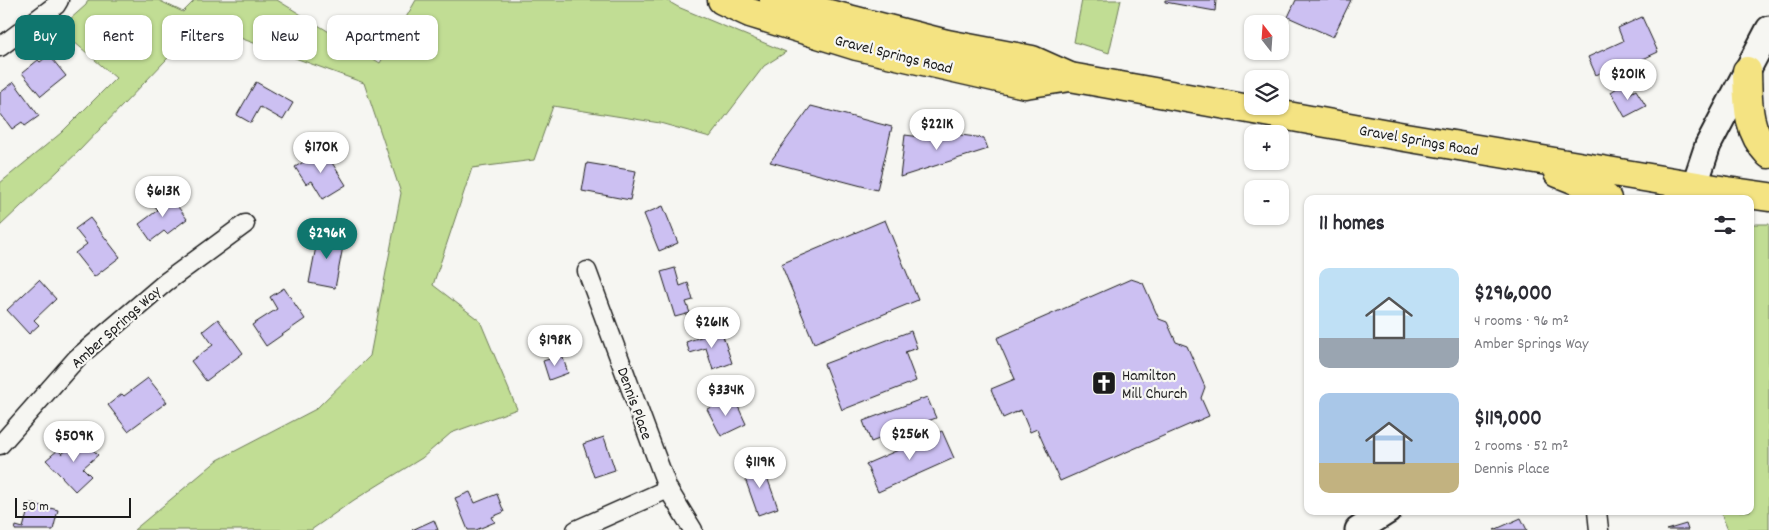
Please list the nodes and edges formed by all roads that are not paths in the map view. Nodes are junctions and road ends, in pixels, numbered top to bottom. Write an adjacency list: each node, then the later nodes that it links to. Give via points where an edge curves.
1 (59, 0): 5 (street)
2 (722, 0): 7 (main road, Gravel Springs Road, via 750,13 857,46 1025,84)
3 (774, 0): 7 (main road, Gravel Springs Road, via 947,44 1032,60)
4 (1769, 29): 6 (main road)
5 (0, 47)
6 (1747, 71): 8 (main road, via 1749,116 1761,145); 10 (main road, via 1708,145)
7 (1070, 77): 9 (main road, Gravel Springs Road)
8 (1769, 154)
9 (1518, 156): 10 (main road, Gravel Springs Road); 11 (main road, via 1591,186)
10 (1692, 192): 12 (main road, Gravel Springs Road)
11 (1602, 195)
12 (1738, 195)
13 (1754, 196): 14 (main road, Gravel Springs Road)
14 (1769, 197)
15 (245, 224): 17 (street, Amber Springs Way, via 166,282 76,358)
16 (587, 271): 18 (street, Dennis Place)
17 (0, 445)
18 (668, 490): 21 (street); 22 (street, Dennis Place)
19 (1382, 515): 23 (main road)
20 (1597, 515): 24 (street)
21 (576, 530)
22 (693, 530)
23 (1358, 530)
24 (1599, 530)

